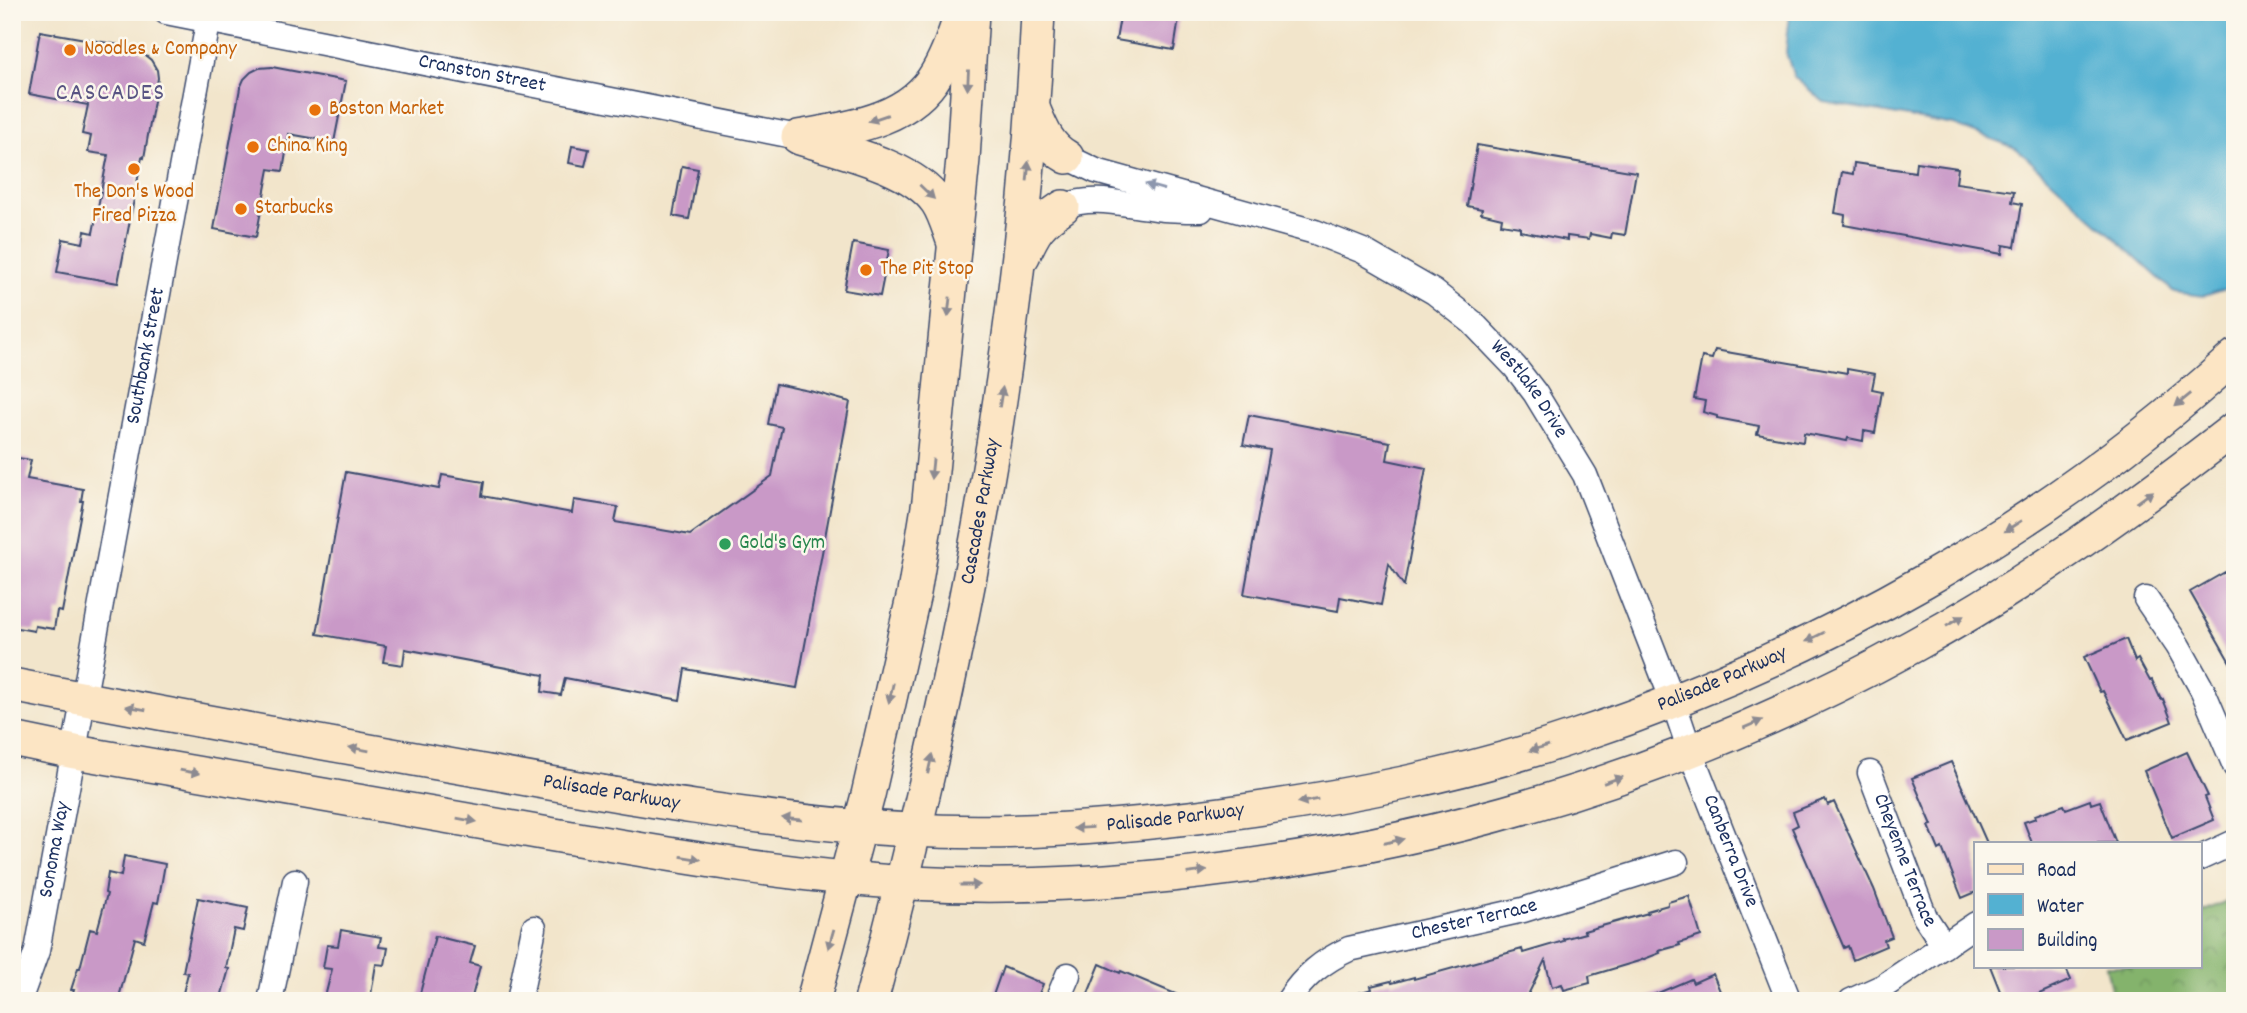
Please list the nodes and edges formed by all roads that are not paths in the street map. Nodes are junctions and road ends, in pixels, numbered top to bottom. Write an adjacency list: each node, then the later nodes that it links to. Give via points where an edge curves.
1 (166, 12): 5 (street, Cranston Street)
2 (961, 12): 7 (main road, one-way to 7, via 936,75 916,99 858,125)
3 (972, 12): 11 (main road, one-way to 11)
4 (1038, 12): 6 (main road, Cascades Parkway)
5 (209, 16): 7 (street, Cranston Street); 17 (street, Southbank Street)
6 (1033, 108): 8 (main road, via 1045,135 1057,152); 12 (main road, Cascades Parkway, one-way to 6)
7 (798, 137): 11 (main road, one-way to 11, via 872,161 925,187 939,204)
8 (1067, 157): 10 (street, Westlake Drive, one-way to 8, via 1096,171)
9 (1063, 207): 10 (street, Westlake Drive, via 1091,200 1158,209); 12 (main road, via 1032,236)
10 (1244, 212): 18 (street, Westlake Drive, via 1315,232 1406,274 1472,322 1506,356 1535,393 1585,475)
11 (955, 246): 24 (main road, one-way to 24, via 927,514 914,593)
12 (1017, 271): 25 (main road, Cascades Parkway, one-way to 12, via 970,581)
13 (2235, 356): 18 (main road, Palisade Parkway, one-way to 18, via 2070,489 1980,548 1780,655)
14 (2235, 428): 20 (main road, one-way to 14, via 1809,701 1915,645 2083,542)
15 (2146, 599): 22 (street, via 2203,691)
16 (12, 685): 17 (main road, Palisade Parkway)
17 (85, 698): 21 (street, Sonoma Way); 24 (main road, Palisade Parkway, one-way to 17, via 665,804)
18 (1673, 701): 20 (street, Canberra Drive); 25 (main road, Palisade Parkway, one-way to 25, via 1573,738 1481,764 1292,805 1088,828)
19 (12, 739): 21 (main road)
20 (1690, 751): 31 (main road, one-way to 20, via 1018,885 1122,880 1303,859 1502,815); 43 (street, Canberra Drive)
21 (75, 752): 29 (main road, one-way to 29, via 692,858); 36 (street, Sonoma Way, via 37,951)
22 (2235, 766)
23 (1870, 773): 34 (street, Cheyenne Terrace, via 1925,917)
24 (860, 826): 25 (main road, Palisade Parkway); 29 (main road)
25 (914, 831): 31 (main road, Cascades Parkway)
26 (2235, 842): 27 (street)
27 (2202, 857)
28 (1676, 862): 42 (street, Chester Terrace, via 1523,910 1349,948 1306,976)
29 (847, 877): 31 (main road); 39 (main road, one-way to 39)
30 (295, 881): 37 (street)
31 (902, 883): 40 (main road, Cascades Parkway)
32 (1974, 925): 34 (street)
33 (534, 928): 38 (street)
34 (1944, 946): 44 (street, via 1884,986)
35 (1068, 975): 41 (street)
36 (19, 1001)
37 (270, 1001)
38 (519, 1001)
39 (813, 1001)
40 (871, 1001)
41 (1057, 1001)
42 (1288, 1001)
43 (1789, 1001)
44 (1852, 1001)

